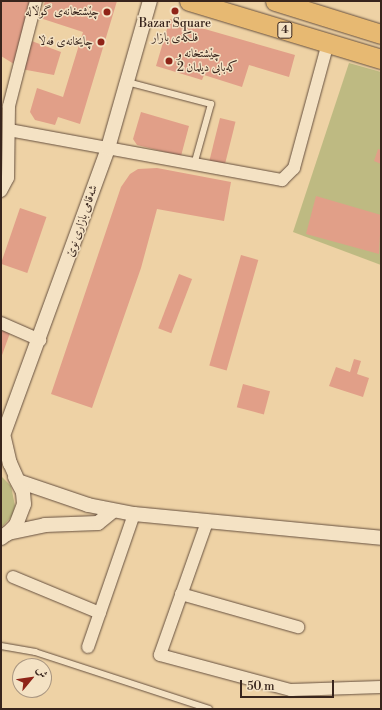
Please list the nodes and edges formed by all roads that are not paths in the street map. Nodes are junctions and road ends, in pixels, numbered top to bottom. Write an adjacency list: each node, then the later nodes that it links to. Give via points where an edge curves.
1 (36, 1): 10 (street, via 9,106)
2 (150, 1): 9 (street, شەقامی بازاری نوێ)
3 (188, 1): 7 (highway, 4)
4 (275, 1): 5 (highway, 4)
5 (309, 6): 6 (highway, 4)
6 (381, 34)
7 (328, 43): 8 (highway, 4); 12 (street, via 296,161 287,178 276,180)
8 (381, 59)
9 (127, 82): 11 (street, شەقامی بازاری نوێ); 12 (lane, via 211,104)
10 (10, 130): 11 (street); 13 (street, via 8,178)
11 (108, 148): 12 (street); 15 (street, شەقامی بازاری نوێ)
12 (194, 165)
13 (1, 191)
14 (1, 323): 15 (street)
15 (40, 340): 16 (street, شەقامی بازاری نوێ)
16 (2, 439): 18 (street)
17 (1, 465): 18 (street)
18 (18, 481): 19 (street, via 63,498); 22 (street, via 23,492 22,515)
19 (113, 511): 20 (street); 22 (street, via 98,523 45,525)
20 (134, 514): 21 (street); 26 (street)
21 (207, 522): 23 (street); 25 (street)
22 (3, 536)
23 (381, 538)
24 (13, 577): 26 (street)
25 (181, 594): 27 (street); 30 (street, via 160,655 292,690)
26 (100, 613): 29 (street)
27 (298, 628)
28 (1, 646): 31 (lane, via 35,652)
29 (88, 647)
30 (381, 687)
31 (209, 709)

